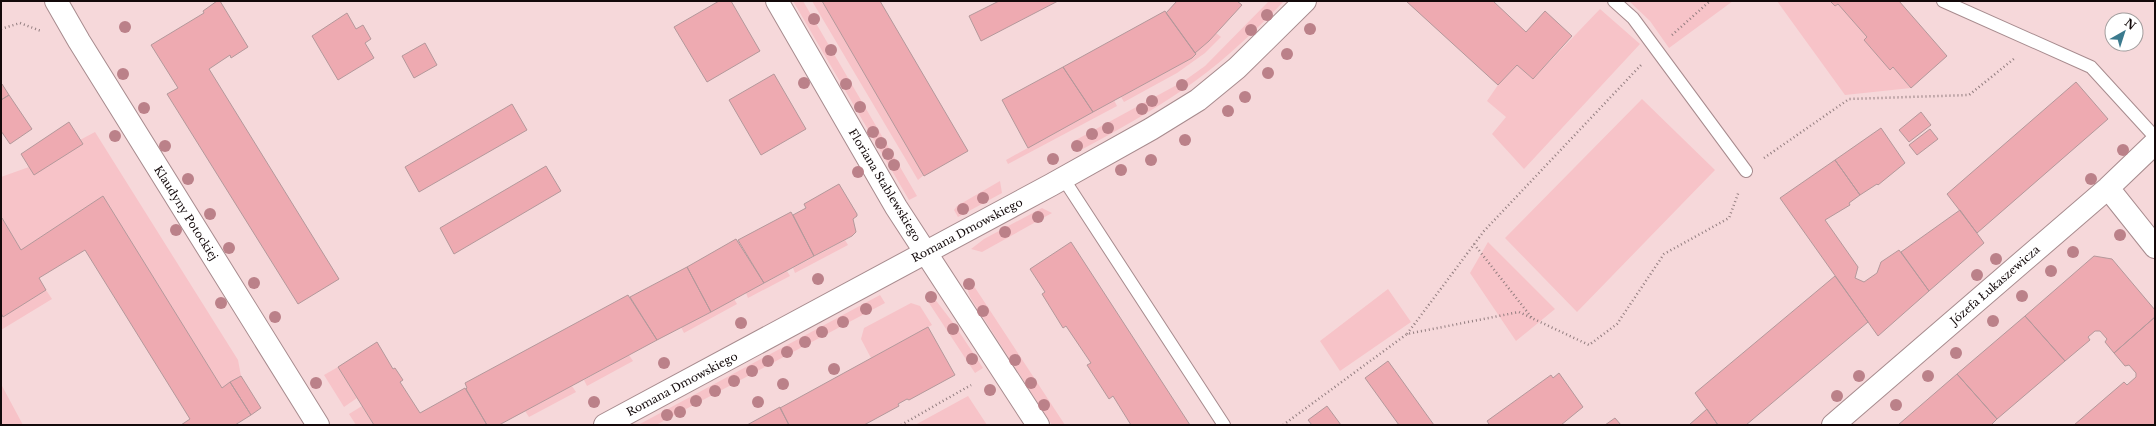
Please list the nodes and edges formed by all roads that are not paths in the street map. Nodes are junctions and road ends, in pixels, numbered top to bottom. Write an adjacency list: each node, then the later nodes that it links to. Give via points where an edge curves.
1 (56, 1): 13 (street, Klaudyny Potockiej)
2 (777, 1): 12 (street, Floriana Stablewskiego, via 896,207)
3 (1305, 1): 9 (street, Romana Dmowskiego, via 1237,68 1198,100)
4 (1614, 1): 8 (lane, via 1633,18)
5 (1943, 1): 6 (lane, via 2091,67)
6 (2155, 137)
7 (2155, 143): 10 (street, Józefa Łukaszewicza)
8 (1746, 171)
9 (1063, 178): 12 (street, Romana Dmowskiego); 16 (lane)
10 (2108, 188): 11 (street); 17 (street, Józefa Łukaszewicza)
11 (2155, 247)
12 (926, 252): 14 (street, Romana Dmowskiego); 15 (street, Floriana Stablewskiego)
13 (318, 425)
14 (605, 425)
15 (1038, 425)
16 (1224, 425)
17 (1833, 425)

